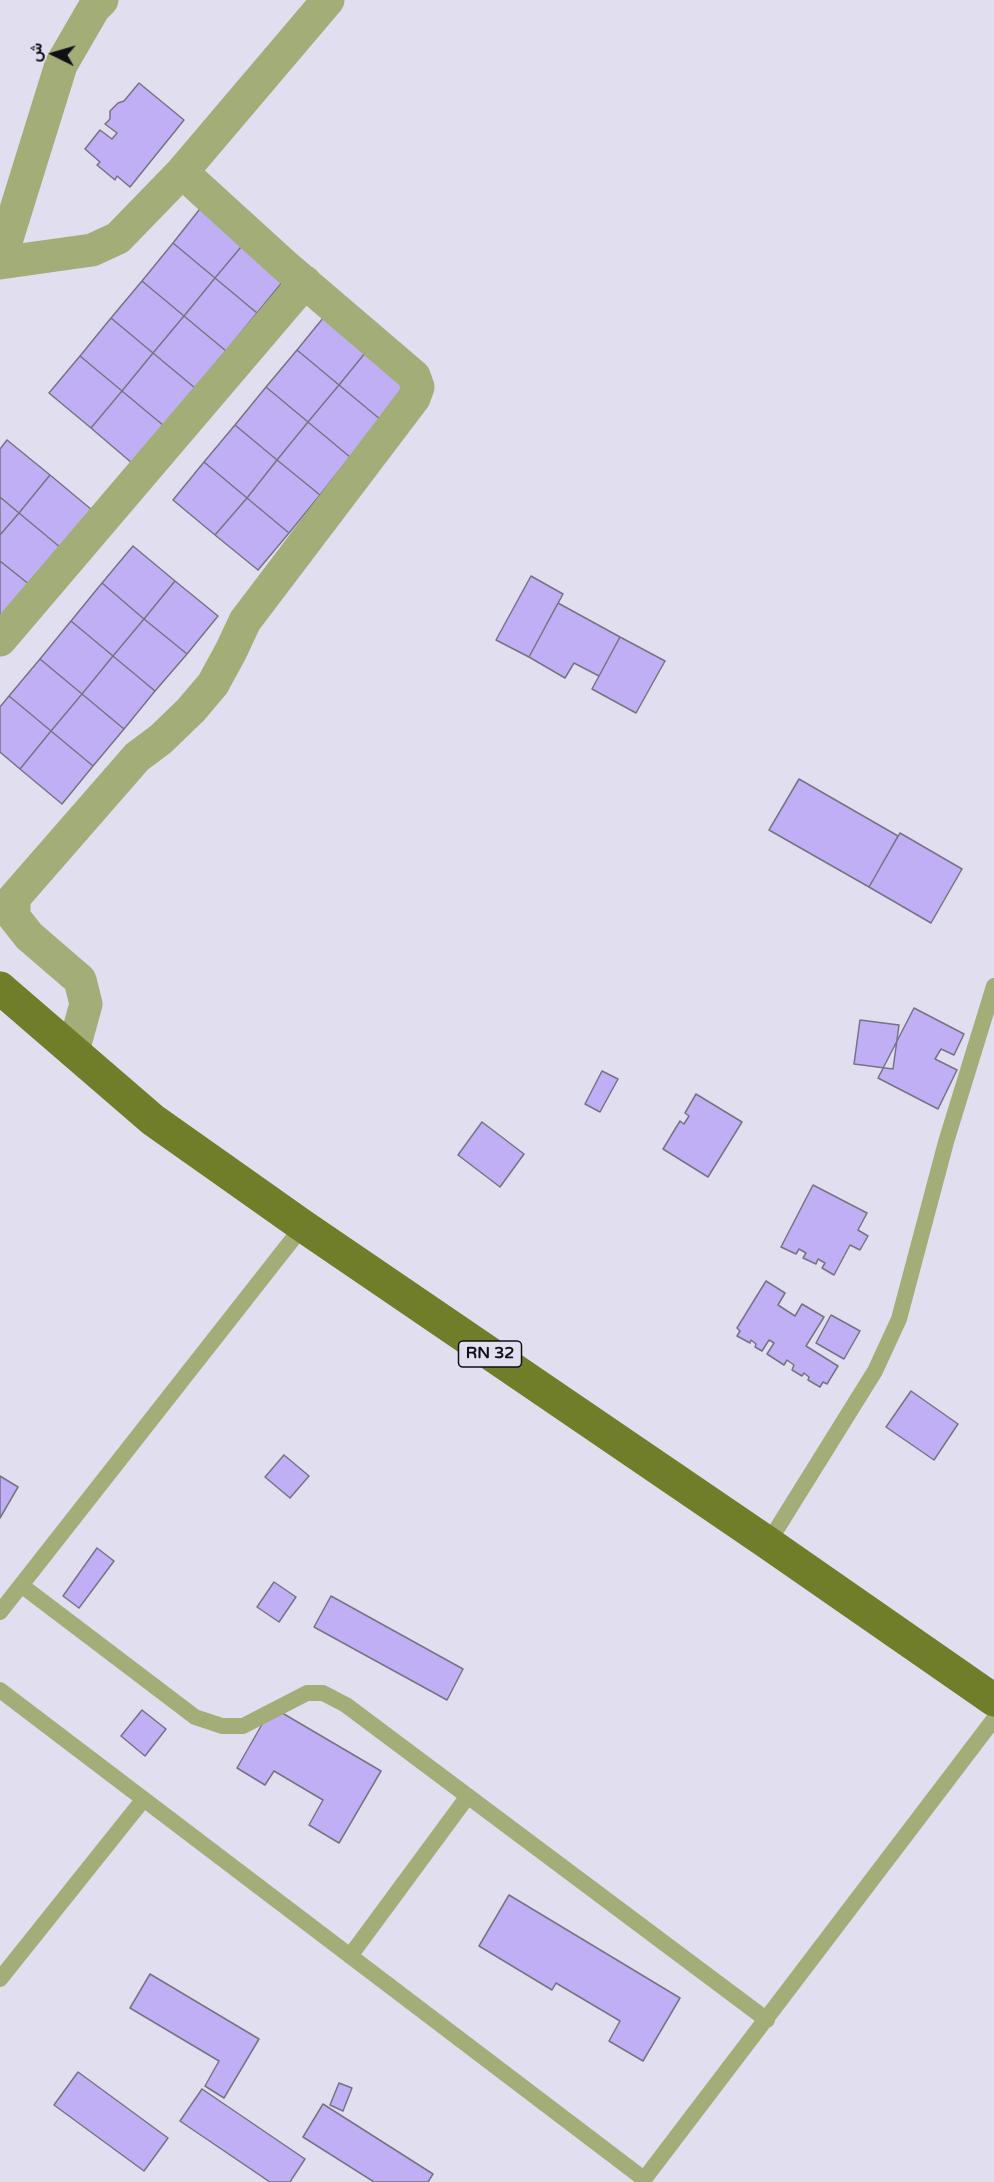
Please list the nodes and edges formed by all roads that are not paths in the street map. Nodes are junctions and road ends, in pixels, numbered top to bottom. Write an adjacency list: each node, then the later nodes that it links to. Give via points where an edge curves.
1 (102, 0): 4 (street, via 62,65)
2 (317, 4): 3 (street)
3 (182, 172): 4 (street, via 118,237 92,250); 5 (street)
4 (0, 262)
5 (305, 282): 6 (street); 7 (street, via 414,376 418,387 414,398 245,621 213,684)
6 (0, 640)
7 (7, 891): 10 (street, via 14,917 29,936 80,980 86,1004)
8 (994, 986): 12 (lane, via 946,1142 899,1319 875,1371)
9 (0, 988): 10 (main road, RN 32)
10 (73, 1051): 11 (main road, RN 32, via 153,1120)
11 (303, 1226): 12 (main road, RN 32); 13 (lane)
12 (768, 1543): 16 (main road, RN 32)
13 (21, 1585): 14 (lane); 18 (lane, via 195,1717 222,1726 243,1726 307,1693 323,1693 346,1705)
14 (0, 1612)
15 (0, 1690): 19 (lane)
16 (994, 1700)
17 (994, 1719): 22 (lane)
18 (468, 1796): 20 (lane); 22 (lane)
19 (143, 1800): 20 (lane); 21 (lane)
20 (350, 1956): 23 (lane)
21 (0, 1979)
22 (767, 2019): 23 (lane)
23 (643, 2181)

